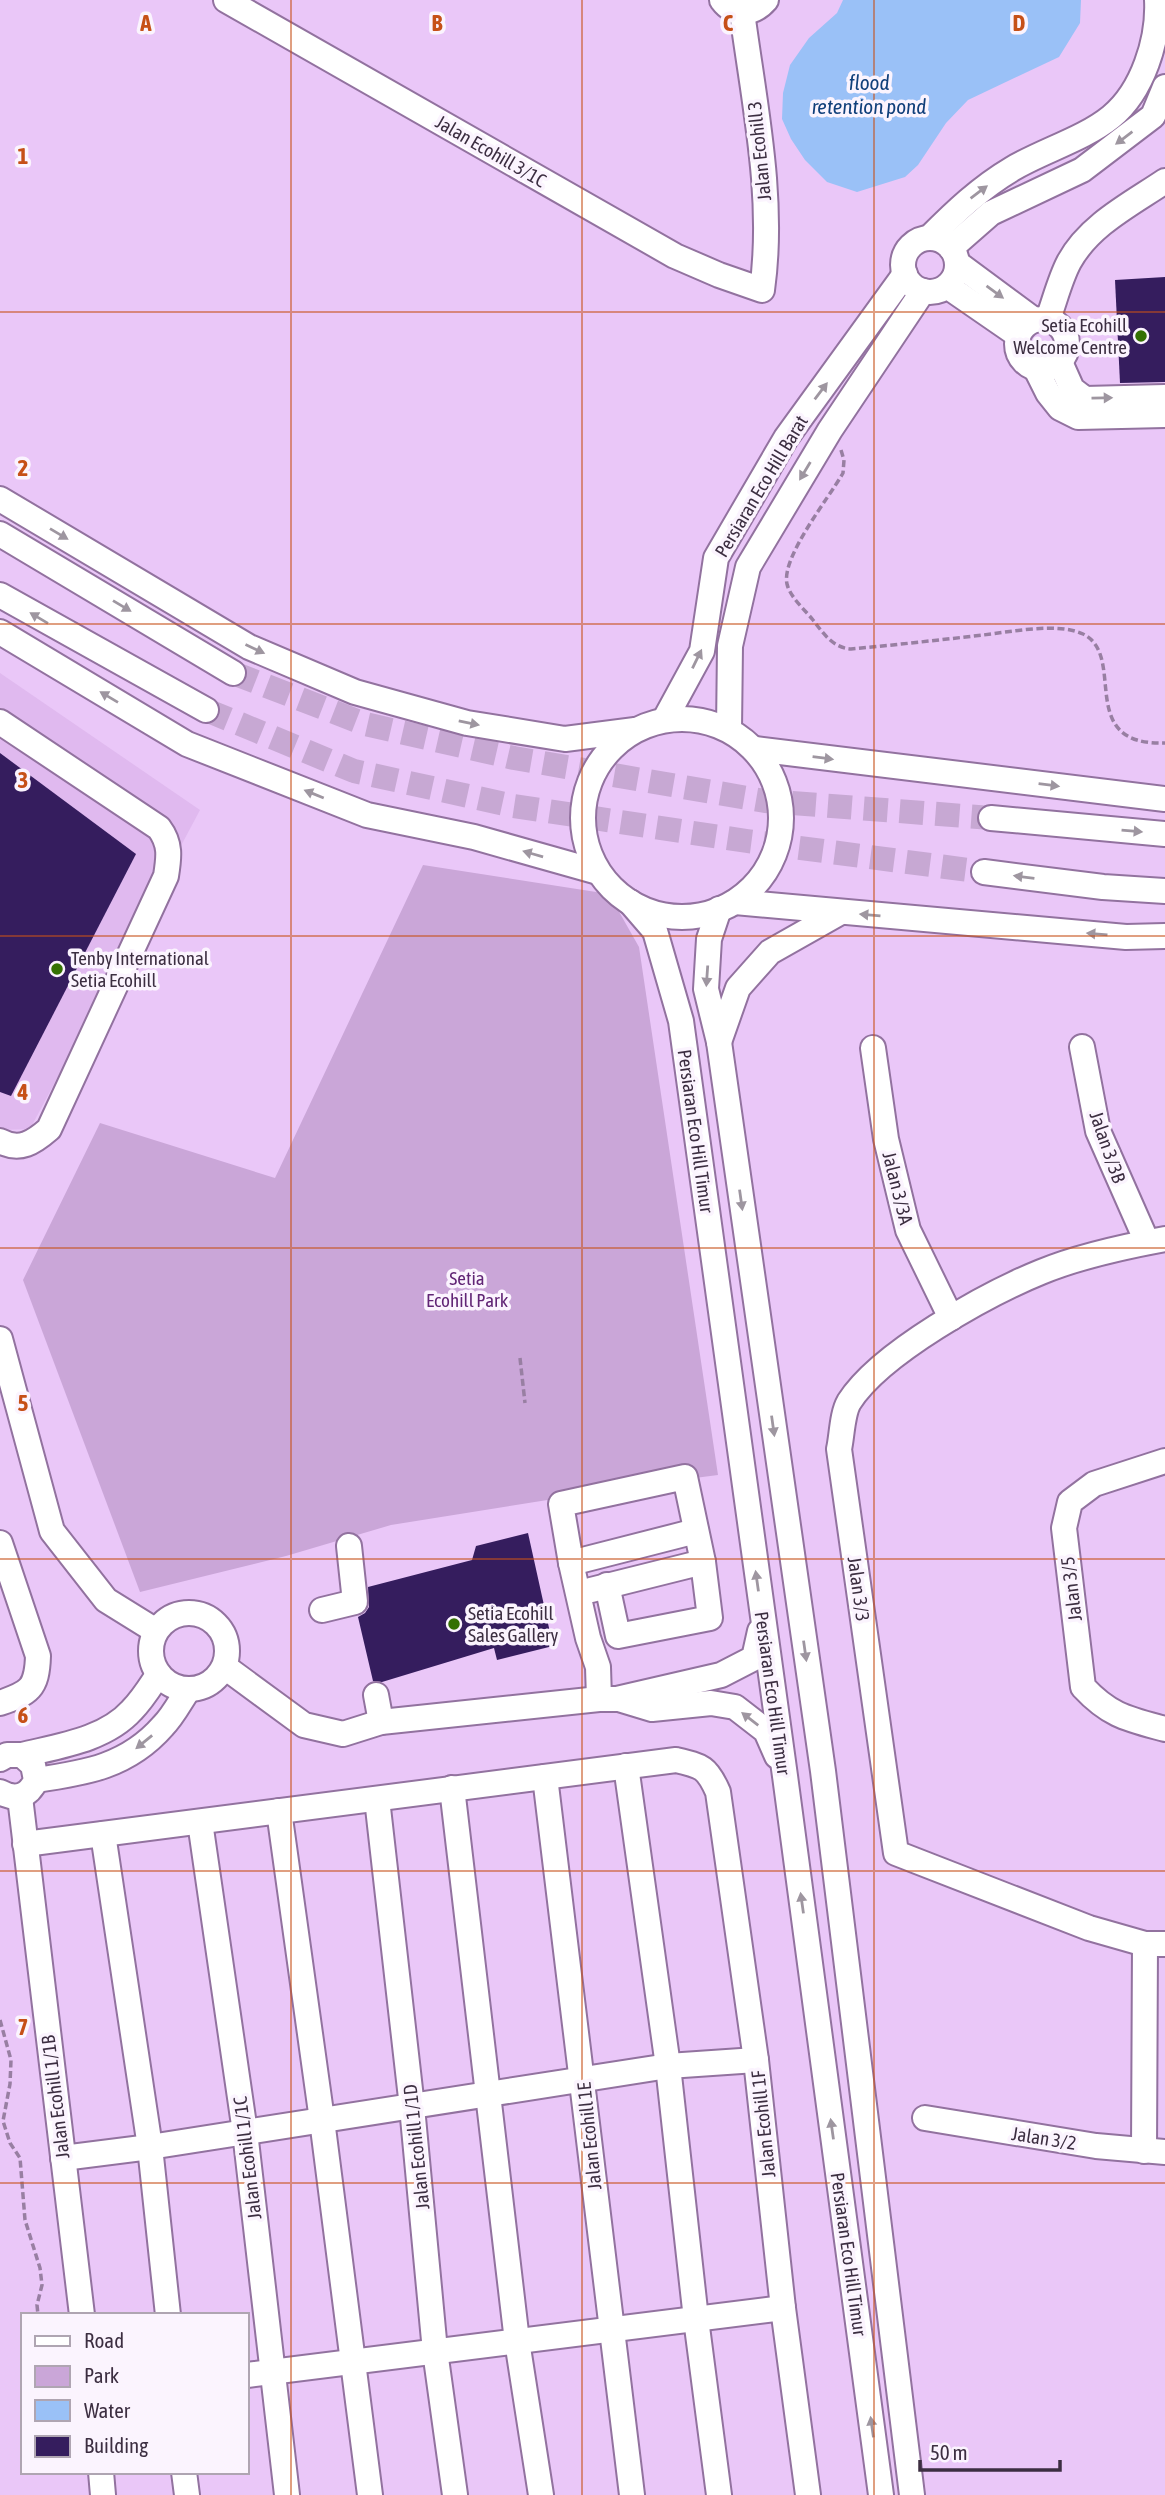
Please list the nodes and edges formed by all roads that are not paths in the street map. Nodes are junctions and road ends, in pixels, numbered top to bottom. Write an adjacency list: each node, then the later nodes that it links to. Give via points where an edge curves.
1 (226, 0): 9 (street, Jalan Ecohill 3/1C, via 675,256)
2 (766, 0): 4 (street, via 756,9)
3 (1157, 0): 7 (street, Persiaran Eco Hill Barat, one-way to 3, via 976,192 1112,116 1143,74 1153,44)
4 (732, 6): 9 (street, Jalan Ecohill 3, via 763,177 767,255)
5 (1165, 87): 7 (street, Persiaran Eco Hill Barat, one-way to 7, via 1153,116 1082,170 991,213)
6 (1165, 181): 10 (street, via 1085,239)
7 (946, 250): 8 (street, Persiaran Eco Hill Barat, via 952,280); 8 (street, Persiaran Eco Hill Barat, via 913,243 908,250 904,258); 10 (street, one-way to 10)
8 (925, 284): 10 (street); 21 (street, Persiaran Eco Hill Barat, one-way to 8, via 702,651 716,558 786,438); 23 (street, Persiaran Eco Hill Barat, one-way to 23, via 748,567 730,646)
9 (762, 290)
10 (1033, 325): 11 (street, via 1055,322 1065,333 1067,349); 12 (street, via 1018,352)
11 (1060, 362): 12 (street, via 1053,368); 13 (street, one-way to 13, via 1072,388 1085,399)
12 (1036, 369): 14 (street, via 1060,408 1078,417)
13 (1165, 397)
14 (1165, 415)
15 (0, 499): 24 (street, one-way to 24, via 249,647 355,692 467,723 565,739)
16 (0, 534): 19 (street, one-way to 19)
17 (0, 595): 20 (street, one-way to 17)
18 (0, 632): 29 (street, one-way to 18, via 474,837 367,815 187,744)
19 (233, 673)
20 (206, 710)
21 (665, 719): 23 (street, via 698,719); 24 (street)
22 (0, 722): 39 (street, via 159,828 170,852 166,876 49,1129 33,1143 21,1146)
23 (729, 729): 25 (street)
24 (635, 730): 29 (street, via 609,750 584,803 584,829)
25 (755, 750): 26 (street, one-way to 26); 33 (street, via 774,778 781,812 779,838 771,864 755,885)
26 (1165, 799)
27 (991, 818): 28 (street, one-way to 28)
28 (1165, 834)
29 (598, 872): 32 (street)
30 (984, 872): 31 (street, one-way to 30)
31 (1165, 891)
32 (630, 902): 33 (street, via 682,918); 52 (street, Persiaran Eco Hill Timur, one-way to 32, via 681,1021 655,930)
33 (727, 906): 34 (street); 36 (street, Persiaran Eco Hill Timur, one-way to 36, via 709,939 706,989)
34 (838, 913): 35 (street, one-way to 34, via 1126,937); 36 (street, via 770,952 738,988)
35 (1165, 936)
36 (719, 1042): 107 (street, Persiaran Eco Hill Timur, one-way to 107, via 823,1770)
37 (873, 1048): 41 (street, Jalan 3/3A, via 886,1139 908,1230)
38 (1082, 1048): 40 (street, Jalan 3/3B, via 1098,1131)
39 (0, 1141)
40 (1156, 1241): 41 (street, Jalan 3/3, via 1042,1271)
41 (951, 1318): 73 (street, Jalan 3/3, via 869,1379 848,1404 839,1449 896,1853 1089,1928)
42 (0, 1339): 53 (street, via 52,1531 106,1600)
43 (1165, 1461): 61 (street, Jalan 3/5, via 1094,1484 1070,1502 1064,1528 1083,1687 1100,1705 1124,1718)
44 (696, 1531): 47 (street); 48 (street); 48 (street, via 685,1477 561,1504)
45 (0, 1543): 59 (street, via 38,1656 38,1676 24,1695)
46 (349, 1546): 51 (street, via 355,1602)
47 (703, 1562): 49 (street); 49 (street, via 710,1618 618,1636)
48 (571, 1563): 50 (street)
49 (607, 1585): 50 (street)
50 (579, 1594): 58 (street)
51 (322, 1610)
52 (761, 1612): 58 (street, via 754,1658 738,1668); 64 (street, Persiaran Eco Hill Timur)
53 (156, 1631): 54 (street, via 173,1616 196,1613 207,1617 227,1644); 55 (street, via 150,1653)
54 (225, 1667): 56 (street, via 210,1684); 60 (street, via 304,1725 343,1734)
55 (158, 1675): 56 (street, via 177,1689); 62 (street, via 132,1710 112,1727 75,1742)
56 (188, 1690): 67 (street, one-way to 67, via 163,1727 126,1757 104,1768)
57 (376, 1695): 60 (street)
58 (608, 1699): 60 (street); 64 (street, one-way to 58, via 766,1731 735,1707 711,1703 652,1709)
59 (0, 1703)
60 (382, 1722)
61 (1165, 1729)
62 (11, 1757): 67 (street, via 33,1765)
63 (626, 1766): 65 (street); 74 (street, Jalan Ecohill 1F, via 676,1760 695,1765 710,1773 719,1792); 75 (street)
64 (785, 1776): 106 (street, Persiaran Eco Hill Timur, one-way to 64)
65 (545, 1777): 66 (street); 76 (street, Jalan Ecohill 1E)
66 (452, 1788): 68 (street); 77 (street)
67 (19, 1790): 72 (street, Jalan Ecohill 1/1B)
68 (377, 1799): 69 (street); 78 (street, Jalan Ecohill 1/1D)
69 (279, 1811): 70 (street); 80 (street)
70 (200, 1822): 71 (street); 81 (street, Jalan Ecohill 1/1C)
71 (103, 1834): 72 (street); 82 (street)
72 (25, 1844): 84 (street, Jalan Ecohill 1/1B)
73 (1155, 1944): 83 (street)
74 (756, 2060): 75 (street); 85 (street, Jalan Ecohill 1F)
75 (668, 2066): 76 (street); 88 (street)
76 (583, 2079): 77 (street); 89 (street, Jalan Ecohill 1E)
77 (489, 2094): 78 (street); 90 (street)
78 (412, 2107): 80 (street); 91 (street, Jalan Ecohill 1/1D)
79 (925, 2118): 83 (street, Jalan 3/2)
80 (322, 2120): 81 (street); 92 (street)
81 (244, 2132): 82 (street); 93 (street, Jalan Ecohill 1/1C)
82 (150, 2147): 84 (street); 87 (street)
83 (1155, 2151)
84 (62, 2158): 86 (street, Jalan Ecohill 1/1B)
85 (783, 2308): 88 (street); 105 (street, Jalan Ecohill 1F)
86 (82, 2313)
87 (168, 2313)
88 (696, 2319): 89 (street); 104 (street)
89 (611, 2329): 90 (street); 103 (street, Jalan Ecohill 1E)
90 (517, 2341): 91 (street); 102 (street)
91 (435, 2351): 92 (street); 101 (street, Jalan Ecohill 1/1D)
92 (354, 2361): 93 (street); 100 (street)
93 (272, 2372): 94 (street); 99 (street, Jalan Ecohill 1/1C)
94 (248, 2375)
95 (101, 2474): 97 (street)
96 (184, 2474): 98 (street)
97 (103, 2495)
98 (187, 2495)
99 (287, 2495)
100 (370, 2495)
101 (455, 2495)
102 (541, 2495)
103 (632, 2495)
104 (719, 2495)
105 (808, 2495)
106 (880, 2495)
107 (912, 2495)

